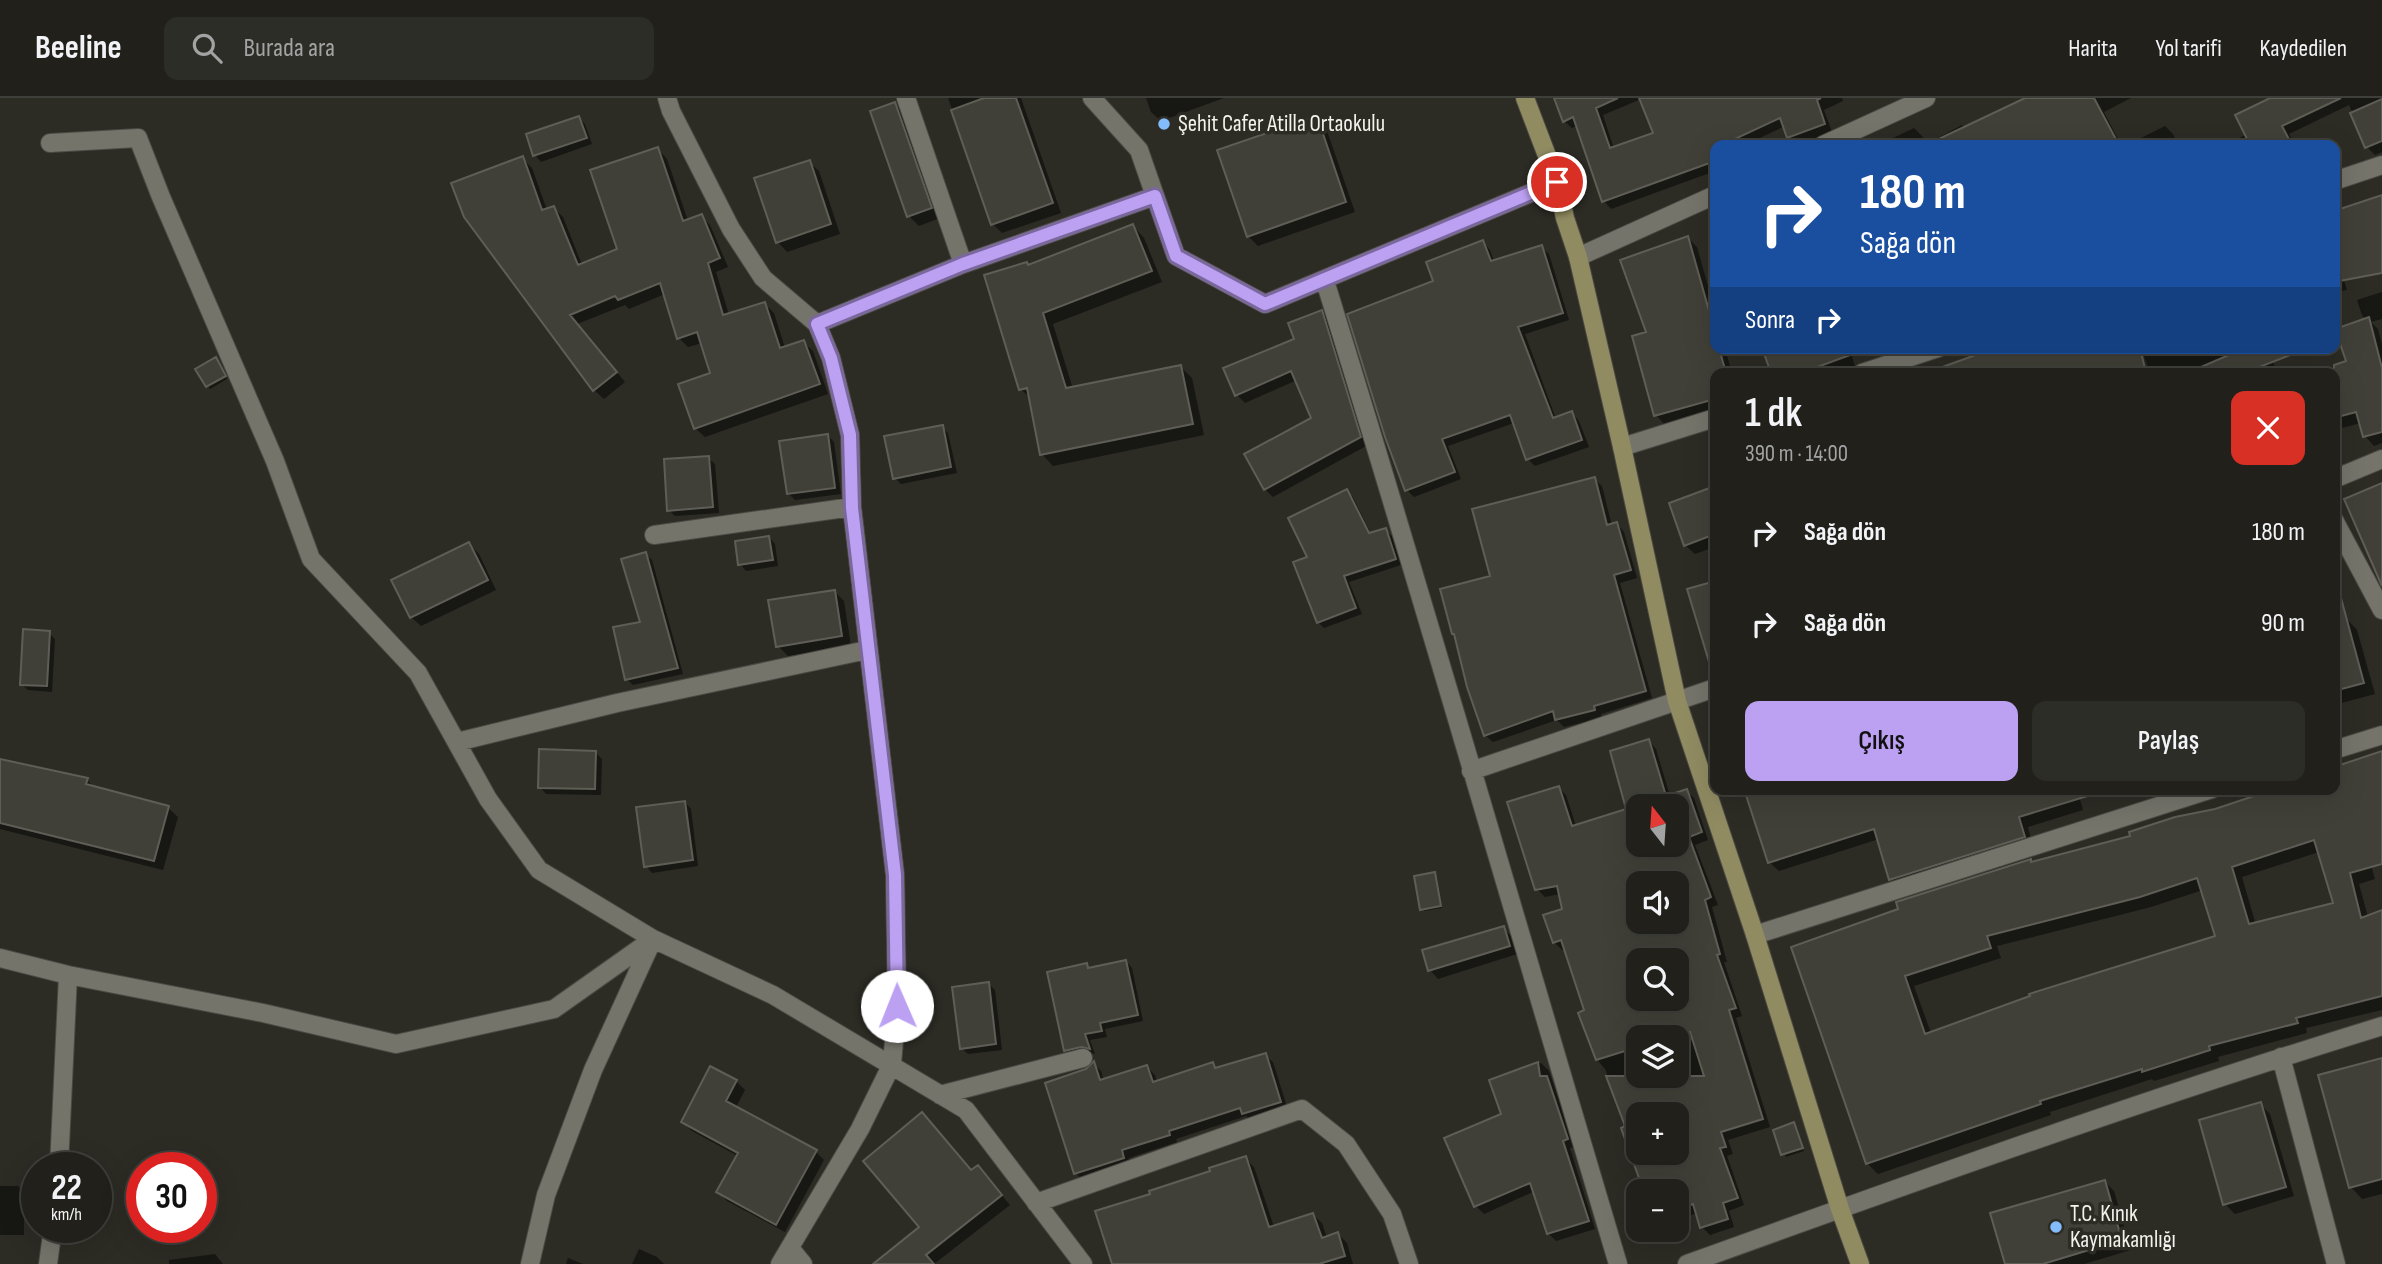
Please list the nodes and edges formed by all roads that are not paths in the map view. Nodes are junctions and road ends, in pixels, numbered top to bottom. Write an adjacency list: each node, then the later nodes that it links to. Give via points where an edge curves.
1 (667, 98): 16 (street, via 731,229 762,278)
2 (906, 98): 14 (street)
3 (1092, 98): 11 (street, via 1139,150)
4 (1525, 98): 10 (street)
5 (1926, 98): 6 (street)
6 (1834, 140)
7 (50, 143): 31 (street, via 138,138 275,461 311,559 418,673)
8 (2382, 165): 9 (street)
9 (2340, 179)
10 (1557, 182): 13 (street); 15 (street)
11 (1155, 196): 14 (street); 15 (street, via 1176,256 1265,304)
12 (1710, 197): 13 (street)
13 (1578, 257): 20 (street)
14 (963, 264): 16 (street)
15 (1325, 281): 33 (street, via 1416,574)
16 (817, 324): 23 (street, via 831,358 850,435)
17 (1920, 354): 18 (street)
18 (1876, 368)
19 (1710, 420): 20 (street)
20 (1622, 447): 29 (street)
21 (2382, 459): 22 (street)
22 (2340, 476)
23 (852, 508): 25 (street); 27 (street)
24 (2340, 531): 26 (street)
25 (653, 535)
26 (2382, 610)
27 (867, 650): 31 (street); 42 (street, via 895,875 897,1006)
28 (1710, 690): 29 (street)
29 (1677, 701): 33 (street); 35 (street)
30 (2382, 735): 32 (street)
31 (457, 742): 36 (street, via 488,799 539,870)
32 (2340, 748)
33 (1471, 771): 55 (street)
34 (2193, 795): 35 (street)
35 (1755, 934): 46 (street)
36 (653, 939): 38 (street, via 554,1009 396,1044); 42 (street, via 773,995); 50 (street, via 593,1070 546,1195)
37 (0, 958): 38 (street)
38 (68, 975): 44 (street)
39 (2382, 1026): 40 (street)
40 (2281, 1057): 46 (street); 58 (street)
41 (1083, 1058): 43 (street)
42 (892, 1065): 43 (street); 48 (street)
43 (940, 1095): 45 (street, via 966,1110)
44 (60, 1152)
45 (1036, 1203): 53 (street); 54 (street, via 1301,1109 1346,1144 1392,1214)
46 (1840, 1209): 56 (street); 57 (street)
47 (51, 1243): 49 (street)
48 (790, 1248): 51 (street); 52 (street)
49 (48, 1264)
50 (530, 1264)
51 (780, 1264)
52 (803, 1264)
53 (1083, 1264)
54 (1409, 1264)
55 (1618, 1264)
56 (1687, 1264)
57 (1860, 1264)
58 (2336, 1264)

